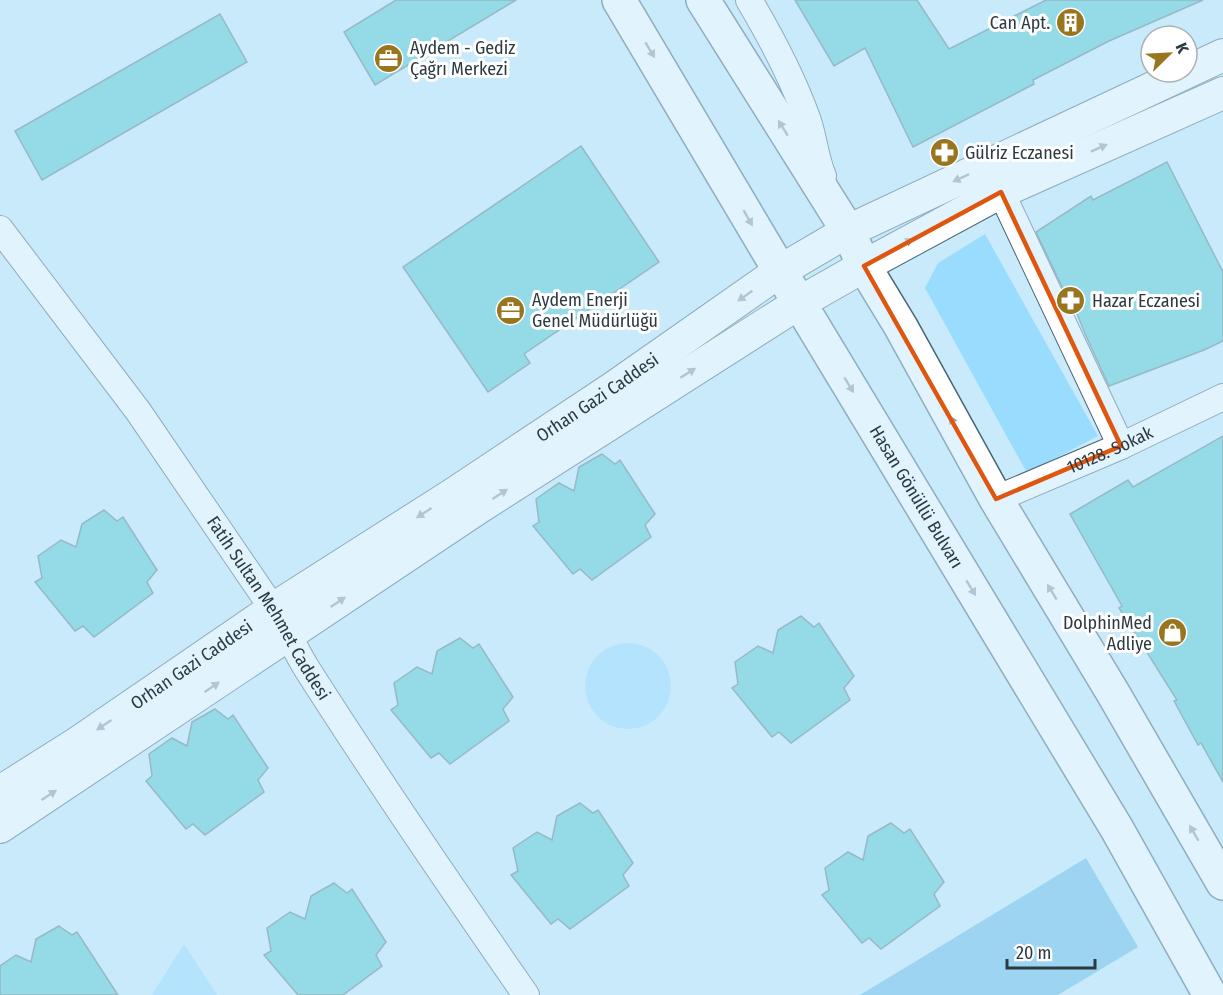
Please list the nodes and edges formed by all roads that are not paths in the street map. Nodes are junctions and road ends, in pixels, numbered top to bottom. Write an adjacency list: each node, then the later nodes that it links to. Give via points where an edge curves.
1 (620, 0): 10 (main road, Hasan Gönüllü Bulvarı, one-way to 10)
2 (703, 0): 8 (main road, one-way to 2)
3 (749, 0): 8 (street, via 785,65 808,120 818,165)
4 (1223, 55): 8 (street, Orhan Gazi Caddesi, one-way to 8)
5 (1223, 93): 6 (street, Orhan Gazi Caddesi, one-way to 5)
6 (1001, 192): 9 (street, Orhan Gazi Caddesi, one-way to 6); 13 (street)
7 (0, 229): 15 (street, Fatih Sultan Mehmet Caddesi, via 138,411)
8 (848, 231): 9 (main road); 10 (street, Orhan Gazi Caddesi)
9 (864, 266): 11 (street, Orhan Gazi Caddesi); 14 (main road, one-way to 9)
10 (780, 271): 11 (main road, Hasan Gönüllü Bulvarı); 15 (street, Orhan Gazi Caddesi, one-way to 15, via 452,495)
11 (799, 303): 15 (street, Orhan Gazi Caddesi, one-way to 11, via 518,482); 20 (main road, Hasan Gönüllü Bulvarı, one-way to 20, via 1117,829)
12 (1223, 397): 13 (street, 10128. Sokak)
13 (1121, 446): 14 (street, 10128. Sokak)
14 (996, 499): 18 (main road, one-way to 14)
15 (281, 622): 16 (street, Orhan Gazi Caddesi, one-way to 16); 17 (street, Orhan Gazi Caddesi, one-way to 15); 19 (street, Fatih Sultan Mehmet Caddesi, via 396,806)
16 (0, 792)
17 (0, 826)
18 (1223, 883)
19 (526, 995)
20 (1210, 995)

